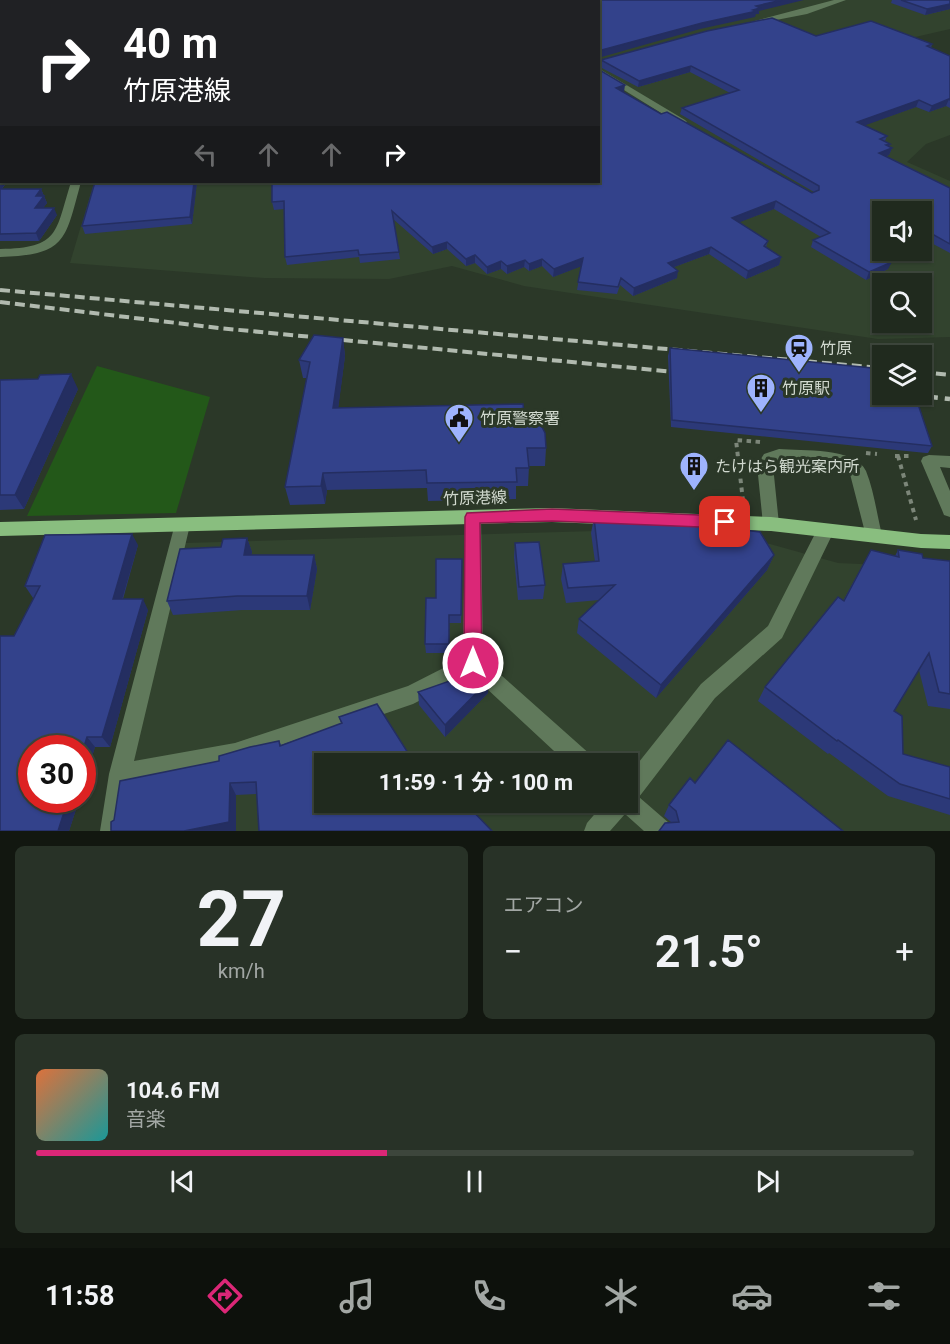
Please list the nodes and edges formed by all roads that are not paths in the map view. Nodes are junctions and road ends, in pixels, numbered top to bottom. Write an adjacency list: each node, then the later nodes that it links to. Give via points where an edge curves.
1 (842, 0): 2 (street)
2 (748, 24)
3 (600, 71): 4 (street)
4 (695, 129)
5 (76, 183): 6 (street, via 58,240 29,254)
6 (0, 253)
7 (950, 462): 8 (street, via 929,461)
8 (950, 510)
9 (473, 517): 10 (main road, 竹原港線, via 552,515); 11 (main road, 竹原港線); 16 (street)
10 (771, 524): 13 (main road, 竹原港線); 14 (street, via 765,465 770,458 778,455 842,460 858,472)
11 (182, 525): 12 (main road, 竹原港線); 18 (street)
12 (0, 529)
13 (825, 531): 14 (main road, 竹原港線); 19 (street, via 775,632 708,691)
14 (873, 535): 15 (main road, 竹原港線)
15 (950, 542)
16 (473, 663): 17 (street); 18 (street, via 413,694 235,754)
17 (572, 753)
18 (120, 774): 22 (street)
19 (638, 781)
20 (638, 811): 24 (street)
21 (611, 813): 23 (street)
22 (111, 831)
23 (595, 831)
24 (661, 831)

